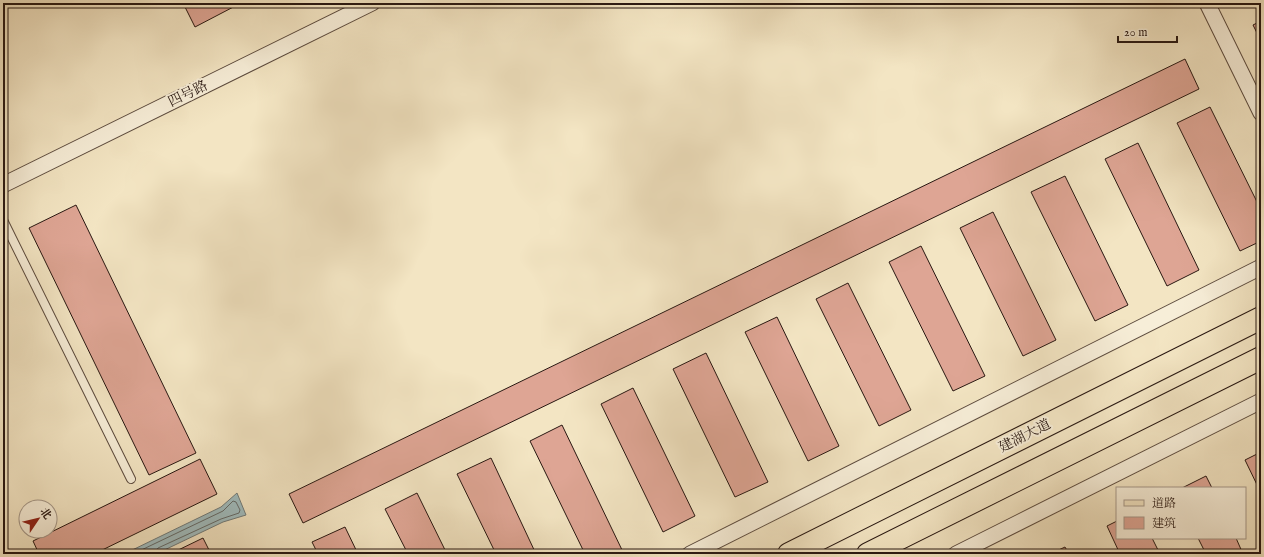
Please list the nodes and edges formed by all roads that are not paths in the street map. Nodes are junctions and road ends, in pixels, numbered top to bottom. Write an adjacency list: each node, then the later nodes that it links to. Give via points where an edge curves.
1 (372, 3): 4 (street, 四号路)
2 (1207, 3): 3 (street)
3 (1261, 114)
4 (3, 185)
5 (3, 220): 10 (lane)
6 (1261, 267): 11 (street)
7 (1261, 318): 12 (main road, 建湖大道)
8 (1261, 358): 13 (main road)
9 (1261, 401): 14 (street)
10 (131, 479)
11 (690, 554)
12 (788, 554)
13 (868, 554)
14 (956, 554)

